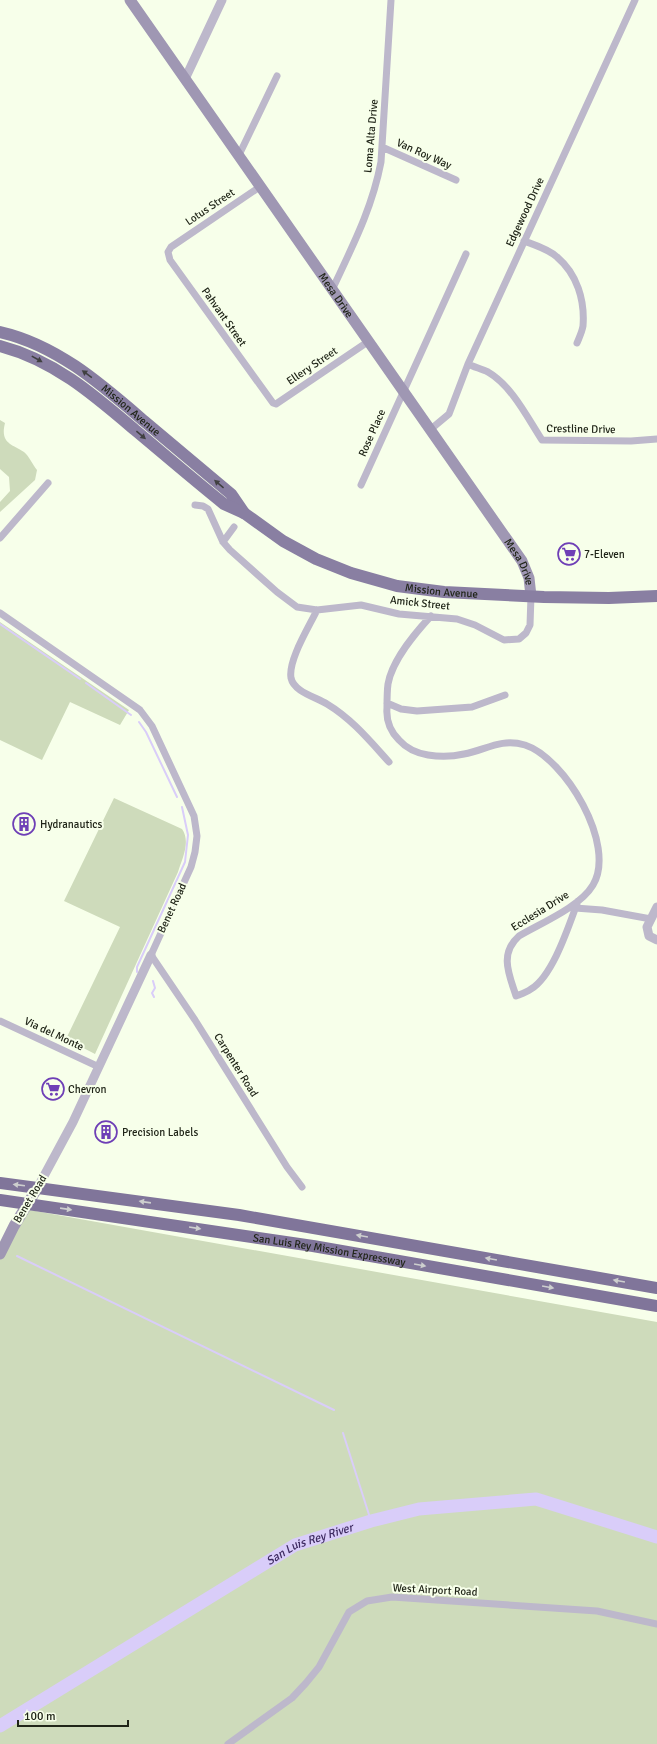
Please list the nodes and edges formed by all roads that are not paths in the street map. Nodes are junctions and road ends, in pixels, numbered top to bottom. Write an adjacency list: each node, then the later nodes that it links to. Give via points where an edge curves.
1 (130, 0): 6 (main road, Mesa Drive)
2 (222, 0): 6 (street)
3 (391, 0): 7 (street, Loma Alta Drive)
4 (635, 0): 11 (street, Edgewood Drive)
5 (277, 76): 8 (street)
6 (185, 79): 8 (main road, Mesa Drive)
7 (382, 147): 9 (street, Van Roy Way); 14 (street, Loma Alta Drive, via 376,188 368,213)
8 (239, 155): 10 (main road, Mesa Drive)
9 (456, 180)
10 (261, 186): 12 (street, Lotus Street); 14 (main road, Mesa Drive)
11 (524, 241): 17 (street, via 540,246 557,256 580,289 583,327); 19 (street, Edgewood Drive)
12 (171, 247): 21 (street, Pahvant Street, via 168,252 170,260)
13 (466, 254): 20 (street, Rose Place)
14 (332, 290): 16 (main road, Mesa Drive)
15 (0, 332): 27 (main road, Mission Avenue, one-way to 15, via 231,494 100,384 54,353 24,339)
16 (369, 341): 20 (main road, Mesa Drive); 21 (street, Ellery Street, via 276,404)
17 (577, 343)
18 (0, 346): 27 (main road, Mission Avenue, one-way to 27, via 30,355 87,390 224,504)
19 (468, 364): 22 (street, Edgewood Drive, via 449,414); 23 (street, Crestline Drive, via 488,372 501,382 542,440)
20 (404, 390): 22 (main road, Mesa Drive); 25 (street, Rose Place)
21 (268, 399)
22 (431, 429): 31 (main road, Mesa Drive, via 522,561 529,578)
23 (657, 439)
24 (48, 483): 29 (street)
25 (361, 484)
26 (195, 505): 30 (street, Amick Street, via 208,509)
27 (244, 513): 31 (main road, Mission Avenue, via 298,549 367,578 428,591)
28 (234, 528): 30 (street)
29 (0, 538)
30 (224, 542): 33 (street, Amick Street, via 287,600 297,607)
31 (531, 596): 32 (main road, Mission Avenue); 35 (street, Amick Street, via 530,626 526,633 515,640 504,640 458,619)
32 (657, 596)
33 (317, 610): 35 (street, Amick Street, via 361,605 399,614); 38 (street, via 292,663 291,678 296,688 326,703 355,724)
34 (0, 613): 43 (street, Benet Road, via 140,710 152,726 194,816 197,836 191,867)
35 (431, 616): 37 (street, Ecclesia Drive, via 411,638 393,671 388,683)
36 (505, 695): 37 (street, via 472,707 417,711 400,709)
37 (387, 703): 39 (street, Ecclesia Drive, via 386,718 393,734 416,753 443,757 512,742 534,750 554,766 570,784 590,817 598,839 599,868 593,885)
38 (389, 762)
39 (576, 905): 39 (street, Ecclesia Drive, via 519,936 512,943 507,956 516,996 531,989 539,981 557,954); 41 (street)
40 (657, 907): 41 (street)
41 (651, 919): 42 (street, via 648,927 649,936)
42 (657, 940)
43 (151, 955): 45 (street, Benet Road); 48 (street, Carpenter Road)
44 (0, 1022): 45 (street, Via del Monte)
45 (99, 1067): 47 (street, Benet Road)
46 (0, 1183): 47 (highway, San Luis Rey Mission Expressway, one-way to 46)
47 (38, 1187): 50 (main road, Benet Road); 52 (highway, San Luis Rey Mission Expressway, one-way to 47, via 239,1215)
48 (302, 1187)
49 (0, 1200): 50 (highway, San Luis Rey Mission Expressway)
50 (28, 1204): 51 (main road, Benet Road); 53 (highway, San Luis Rey Mission Expressway, one-way to 53, via 313,1246)
51 (0, 1254)
52 (657, 1288)
53 (657, 1306)
54 (657, 1624): 55 (street, West Airport Road, via 597,1612 392,1597 367,1601 349,1612 319,1667 292,1698)
55 (228, 1744)

